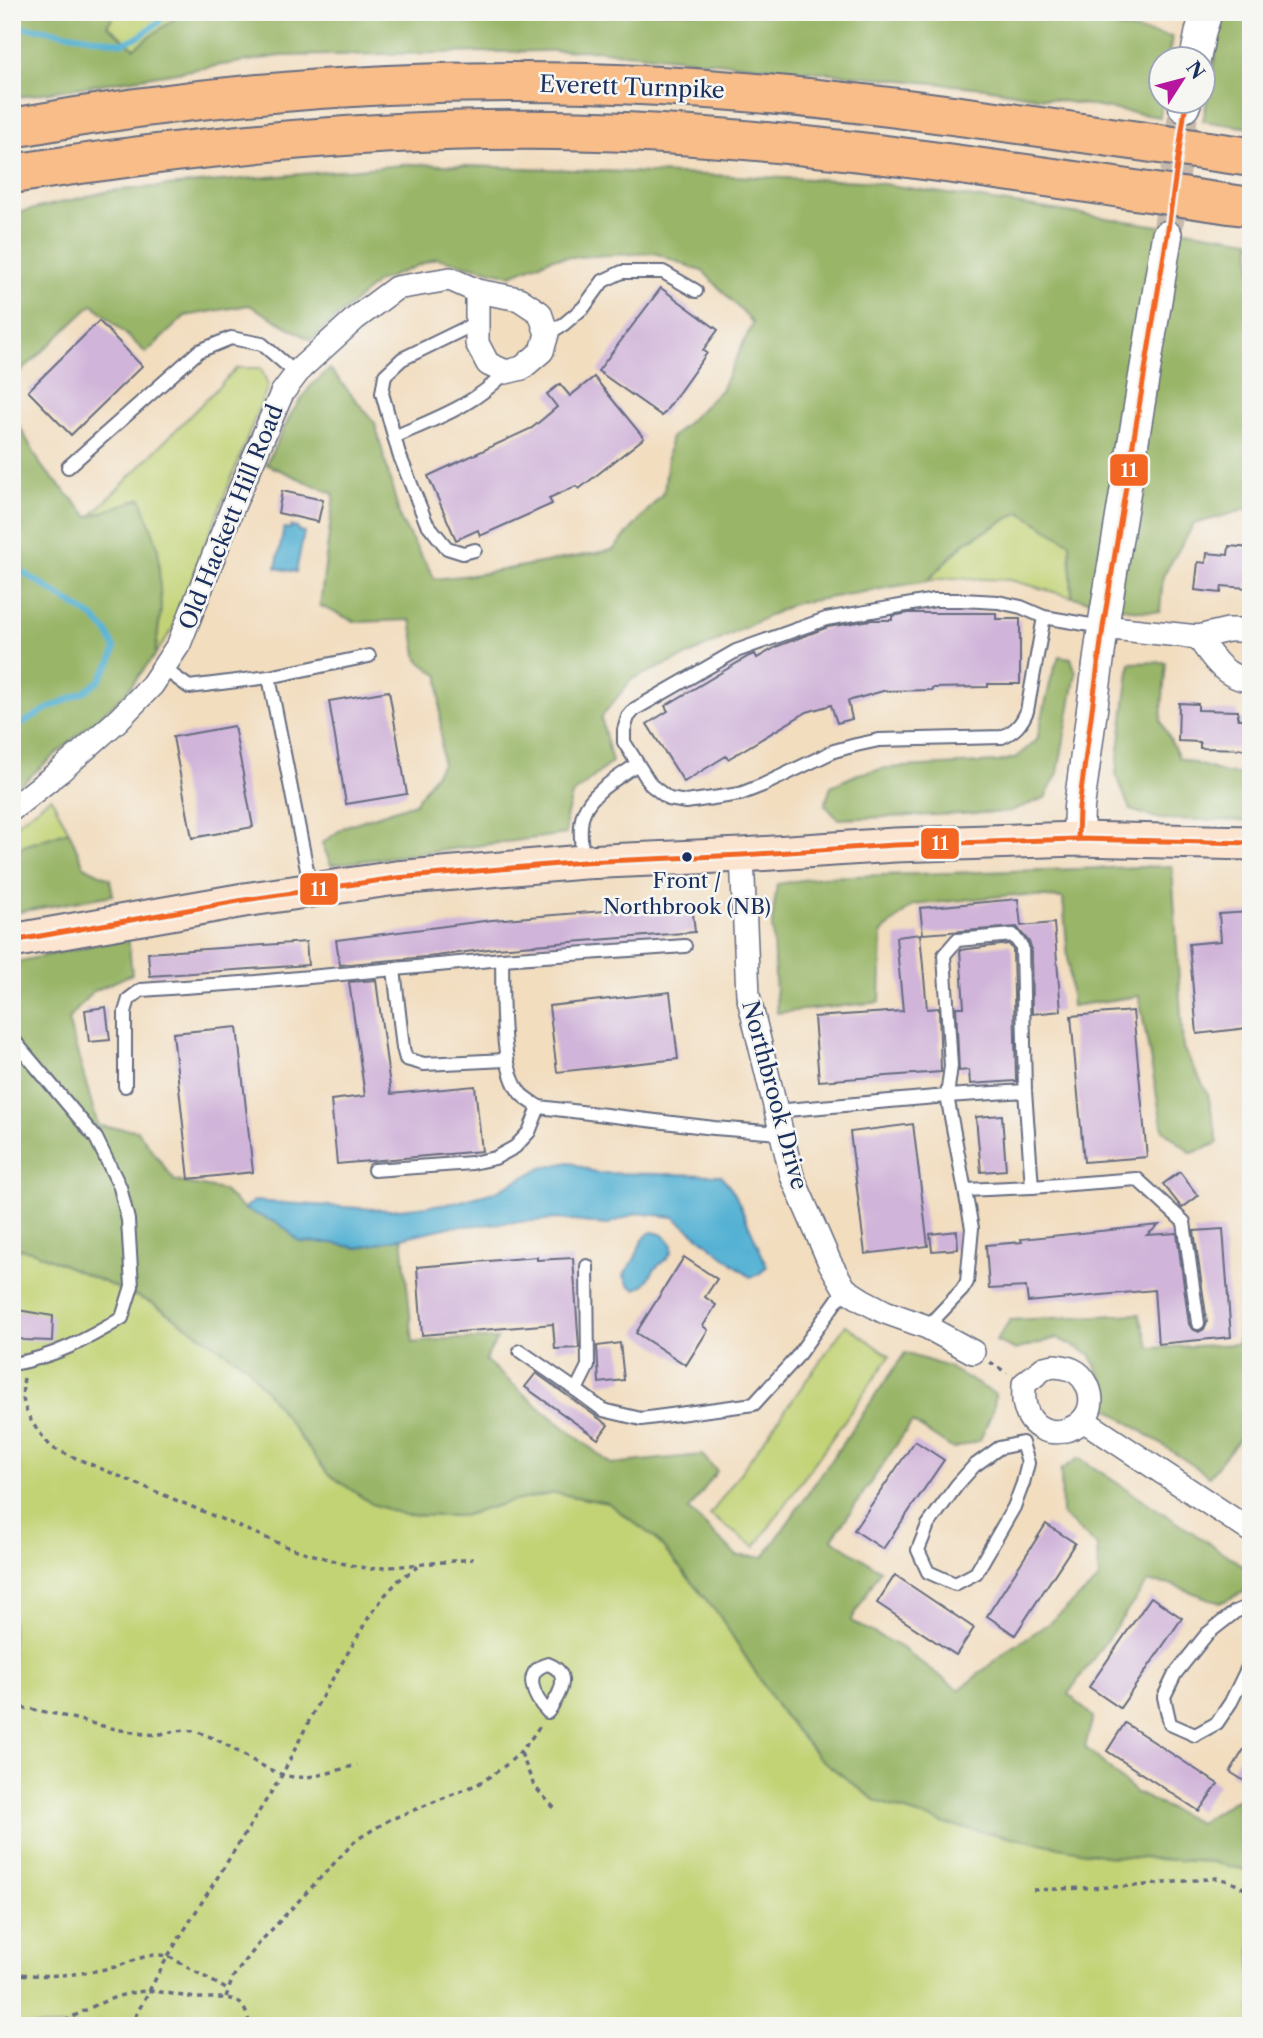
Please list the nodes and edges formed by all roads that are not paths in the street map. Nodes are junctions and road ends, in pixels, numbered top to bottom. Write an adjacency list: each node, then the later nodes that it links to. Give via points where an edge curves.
1 (1207, 12): 2 (street)
2 (1198, 46)
3 (12, 128): 4 (highway, Everett Turnpike, via 304,89 559,83 661,86 912,109)
4 (1251, 157)
5 (12, 174): 6 (highway, Everett Turnpike, via 262,142 555,130 808,146)
6 (1251, 207)
7 (1167, 236): 18 (street)
8 (477, 291): 10 (street); 11 (street, Old Hackett Hill Road, via 519,299 540,313); 13 (street, Old Hackett Hill Road, via 450,279 396,288 356,318)
9 (696, 291): 11 (lane, via 663,272 622,272 603,281 584,307)
10 (476, 323): 12 (street, via 477,343 488,364); 14 (lane, via 402,359 386,376 382,393)
11 (547, 334): 12 (street, via 542,351 522,368)
12 (506, 372): 14 (lane, via 466,405)
13 (297, 374): 15 (lane, via 262,344 231,338 199,351); 22 (street, Old Hackett Hill Road, via 282,393 179,644)
14 (394, 437): 16 (lane, via 426,522 447,548)
15 (68, 467)
16 (475, 550)
17 (1044, 617): 18 (lane); 25 (lane, via 998,602 935,600 826,619 761,642 635,709 628,717 624,742); 25 (lane, via 1027,711 1014,731 1002,737 879,740 834,751 740,794 687,802 659,793)
18 (1103, 627): 20 (street); 27 (street)
19 (1251, 630): 20 (street)
20 (1198, 637): 24 (street, via 1220,668)
21 (369, 656): 23 (lane)
22 (163, 667): 23 (lane, via 189,687); 26 (street, Old Hackett Hill Road, via 117,721)
23 (269, 677): 31 (lane)
24 (1251, 680)
25 (637, 764): 30 (lane, via 606,787 584,812)
26 (12, 809)
27 (1078, 839): 28 (main road); 29 (main road)
28 (1251, 843)
29 (742, 855): 30 (main road); 42 (street, Northbrook Drive, via 748,995)
30 (583, 862): 31 (main road)
31 (311, 890): 32 (main road)
32 (12, 941)
33 (685, 946): 34 (lane)
34 (502, 959): 35 (lane); 37 (lane)
35 (394, 969): 37 (lane, via 406,1059 424,1064); 38 (lane, via 141,990 129,999 125,1012)
36 (12, 1038): 52 (lane, via 96,1139 120,1187 128,1220 132,1286 122,1318 92,1337 33,1361)
37 (506, 1060): 41 (lane, via 522,1095)
38 (125, 1086)
39 (1025, 1091): 40 (lane); 40 (lane, via 1022,947 1013,935 957,940 944,955 951,1066); 44 (lane)
40 (947, 1096): 42 (lane); 45 (lane)
41 (539, 1107): 42 (lane, via 713,1128); 43 (lane, via 529,1132 495,1158)
42 (778, 1122): 47 (street, Northbrook Drive, via 792,1176)
43 (374, 1170)
44 (1032, 1187): 45 (lane); 48 (lane, via 1138,1179 1184,1222)
45 (965, 1191): 49 (lane, via 972,1228 967,1282)
46 (587, 1266): 53 (lane, via 588,1366)
47 (845, 1289): 49 (street, Northbrook Drive, via 884,1312); 53 (lane, via 796,1358 754,1404 641,1419 603,1410)
48 (1198, 1323)
49 (927, 1327): 51 (street, Northbrook Drive)
50 (520, 1351): 53 (lane)
51 (973, 1352)
52 (12, 1364)
53 (576, 1390)
54 (1083, 1420): 55 (street, via 1054,1432); 55 (street, via 1090,1400 1084,1379 1076,1371 1054,1366 1024,1384 1024,1405); 57 (street)
55 (1035, 1424): 56 (lane)
56 (1022, 1443): 56 (lane, via 999,1448 957,1485 928,1525 918,1550 928,1572 955,1584 976,1573 1023,1483 1028,1463)
57 (1251, 1531)
58 (1251, 1605): 59 (lane, via 1207,1634 1175,1674 1164,1698 1170,1724 1195,1735 1217,1723)
59 (1251, 1661)

